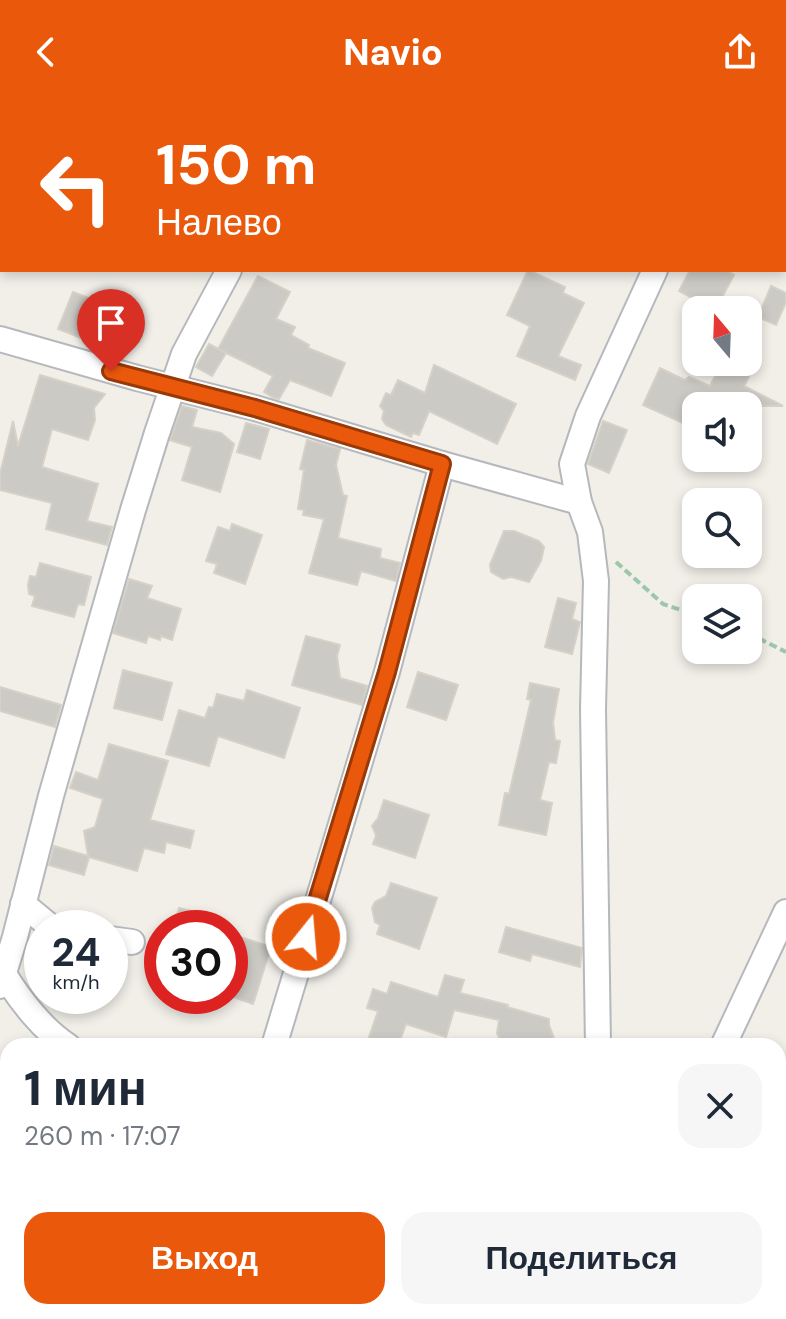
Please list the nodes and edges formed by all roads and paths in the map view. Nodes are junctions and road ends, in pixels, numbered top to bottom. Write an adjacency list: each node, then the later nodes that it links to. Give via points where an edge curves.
1 (228, 272): 4 (street, via 189,343)
2 (654, 272): 6 (street, via 588,416 572,464)
3 (0, 339): 4 (street)
4 (173, 386): 5 (street); 11 (street)
5 (442, 464): 6 (street); 16 (street, via 387,672)
6 (579, 502): 7 (street)
7 (591, 537): 8 (path, via 663,604); 17 (street, via 596,581)
8 (682, 610)
9 (762, 640): 10 (path)
10 (786, 652)
11 (23, 904): 12 (street); 14 (street)
12 (30, 910)
13 (786, 912): 18 (street)
14 (2, 980): 15 (street)
15 (60, 1038)
16 (276, 1038)
17 (598, 1038)
18 (727, 1038)

